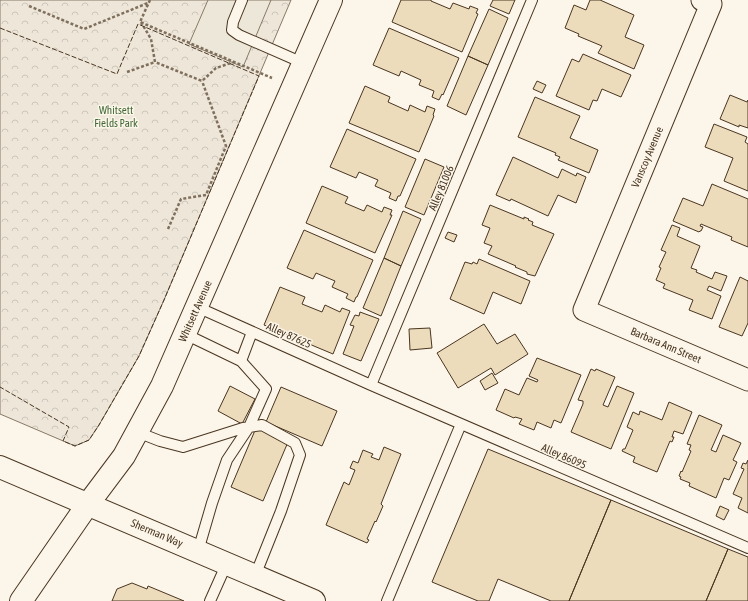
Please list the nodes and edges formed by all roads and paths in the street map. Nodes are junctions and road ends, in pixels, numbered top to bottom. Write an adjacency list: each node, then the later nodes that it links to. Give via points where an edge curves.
1 (242, 0): 10 (lane, via 232,30 239,36)
2 (330, 0): 10 (main road, Whitsett Avenue)
3 (532, 0): 21 (lane, Alley 81006)
4 (149, 2): 6 (path, via 84,29); 7 (path)
5 (707, 2): 16 (street, Vanscoy Avenue)
6 (28, 6)
7 (140, 22): 8 (path, via 151,39); 9 (path)
8 (155, 62): 11 (path); 12 (path)
9 (234, 62): 12 (path, via 216,68); 13 (path)
10 (303, 63): 13 (main road, Whitsett Avenue)
11 (127, 72)
12 (202, 82): 14 (path, via 226,146 206,195 181,199)
13 (292, 87): 15 (main road, Whitsett Avenue)
14 (168, 229)
15 (197, 307): 17 (lane, Alley 87625); 18 (main road, Whitsett Avenue)
16 (584, 310): 20 (street, Barbara Ann Street)
17 (252, 332): 19 (lane); 21 (lane, Alley 87625)
18 (185, 334): 19 (lane); 24 (main road, Whitsett Avenue, via 162,386)
19 (241, 361): 23 (lane, via 266,390)
20 (748, 380)
21 (371, 386): 22 (lane, Alley 86095)
22 (461, 424): 27 (lane, Alley 86095); 35 (lane)
23 (249, 427): 24 (lane, via 183,446); 28 (lane, via 227,460); 30 (lane, via 262,424 295,444 300,455)
24 (137, 432): 26 (main road, Whitsett Avenue, via 124,456)
25 (0, 468): 26 (main road, Sherman Way)
26 (88, 504): 28 (main road, Sherman Way); 32 (main road, Whitsett Avenue)
27 (748, 548)
28 (198, 551): 29 (main road, Sherman Way)
29 (227, 564): 30 (main road, Sherman Way); 33 (lane)
30 (255, 576): 31 (main road, Sherman Way)
31 (292, 597): 34 (main road, Sherman Way)
32 (21, 601)
33 (210, 601)
34 (314, 601)
35 (387, 601)

